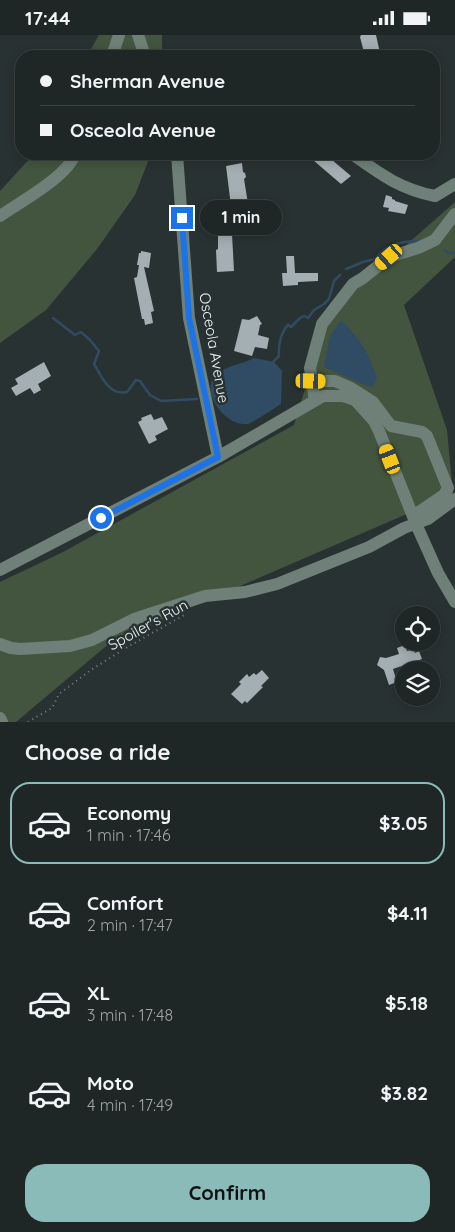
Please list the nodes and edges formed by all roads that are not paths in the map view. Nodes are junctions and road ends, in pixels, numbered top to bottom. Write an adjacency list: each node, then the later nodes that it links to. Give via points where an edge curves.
1 (119, 35): 3 (street)
2 (138, 35): 4 (street)
3 (114, 50)
4 (144, 50)
5 (71, 160): 10 (street, via 55,178)
6 (177, 160): 13 (street, Osceola Avenue, via 189,318)
7 (360, 160): 8 (street, via 381,175 414,191 435,195)
8 (455, 184)
9 (455, 214): 11 (street, via 435,239 418,249 389,257 353,283 322,324 310,368)
10 (0, 216)
11 (311, 381): 12 (street); 15 (street, via 335,381 352,388 373,402 391,426 422,432 427,436 448,488)
12 (315, 401): 13 (street); 15 (street, via 323,396 342,396 355,400 366,411 379,431)
13 (218, 457): 16 (street)
14 (455, 499): 15 (street, via 428,519)
15 (415, 520): 17 (street, via 438,573); 18 (street, via 377,543 277,584 245,592 205,596 134,619 83,643 20,649)
16 (0, 571)
17 (455, 602)
18 (0, 644)
19 (0, 719): 20 (street)
20 (2, 722)

